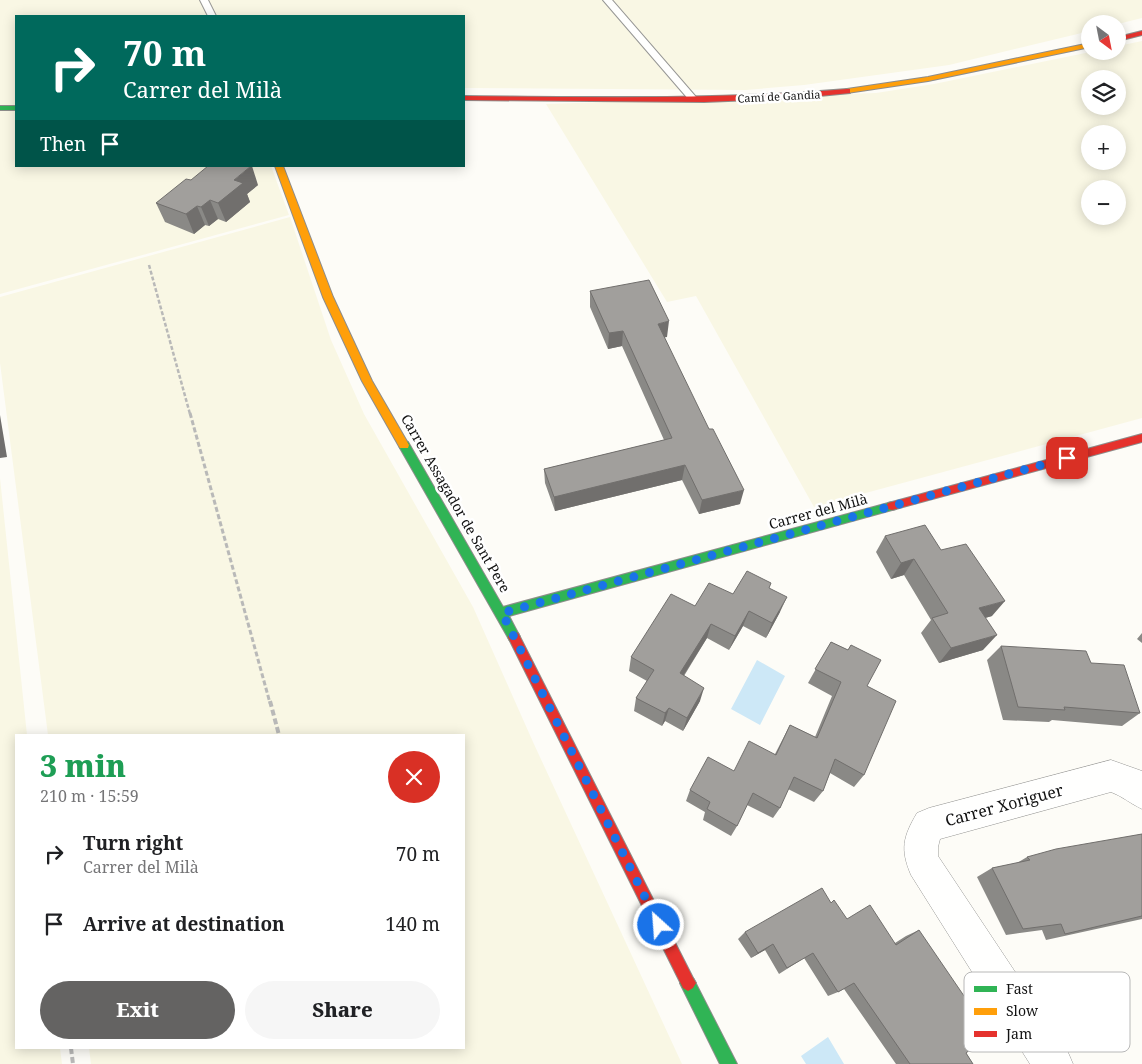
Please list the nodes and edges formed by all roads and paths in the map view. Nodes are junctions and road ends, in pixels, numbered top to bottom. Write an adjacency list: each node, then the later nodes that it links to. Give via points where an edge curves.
1 (204, 0): 3 (lane)
2 (607, 0): 8 (lane)
3 (212, 15)
4 (1142, 33): 5 (street)
5 (1126, 37)
6 (1081, 47): 8 (street, Camí de Gandia, via 946,76 863,89 792,96)
7 (465, 98): 8 (street, Camí de Gandia)
8 (693, 99)
9 (0, 108): 10 (street)
10 (15, 108)
11 (278, 167): 14 (street, Carrer Assagador de Sant Pere, via 328,297 367,381)
12 (149, 265): 15 (path)
13 (1142, 438): 14 (street, Carrer del Milà)
14 (502, 613): 21 (street, Carrer Assagador de Sant Pere)
15 (279, 734)
16 (1142, 792): 17 (street, Carrer Xoriguer, via 1130,782 1111,776 929,826 919,849 923,863)
17 (993, 972)
18 (71, 1049): 20 (path)
19 (1045, 1052): 22 (street, Carrer Xoriguer)
20 (73, 1064)
21 (729, 1064)
22 (1053, 1064)

